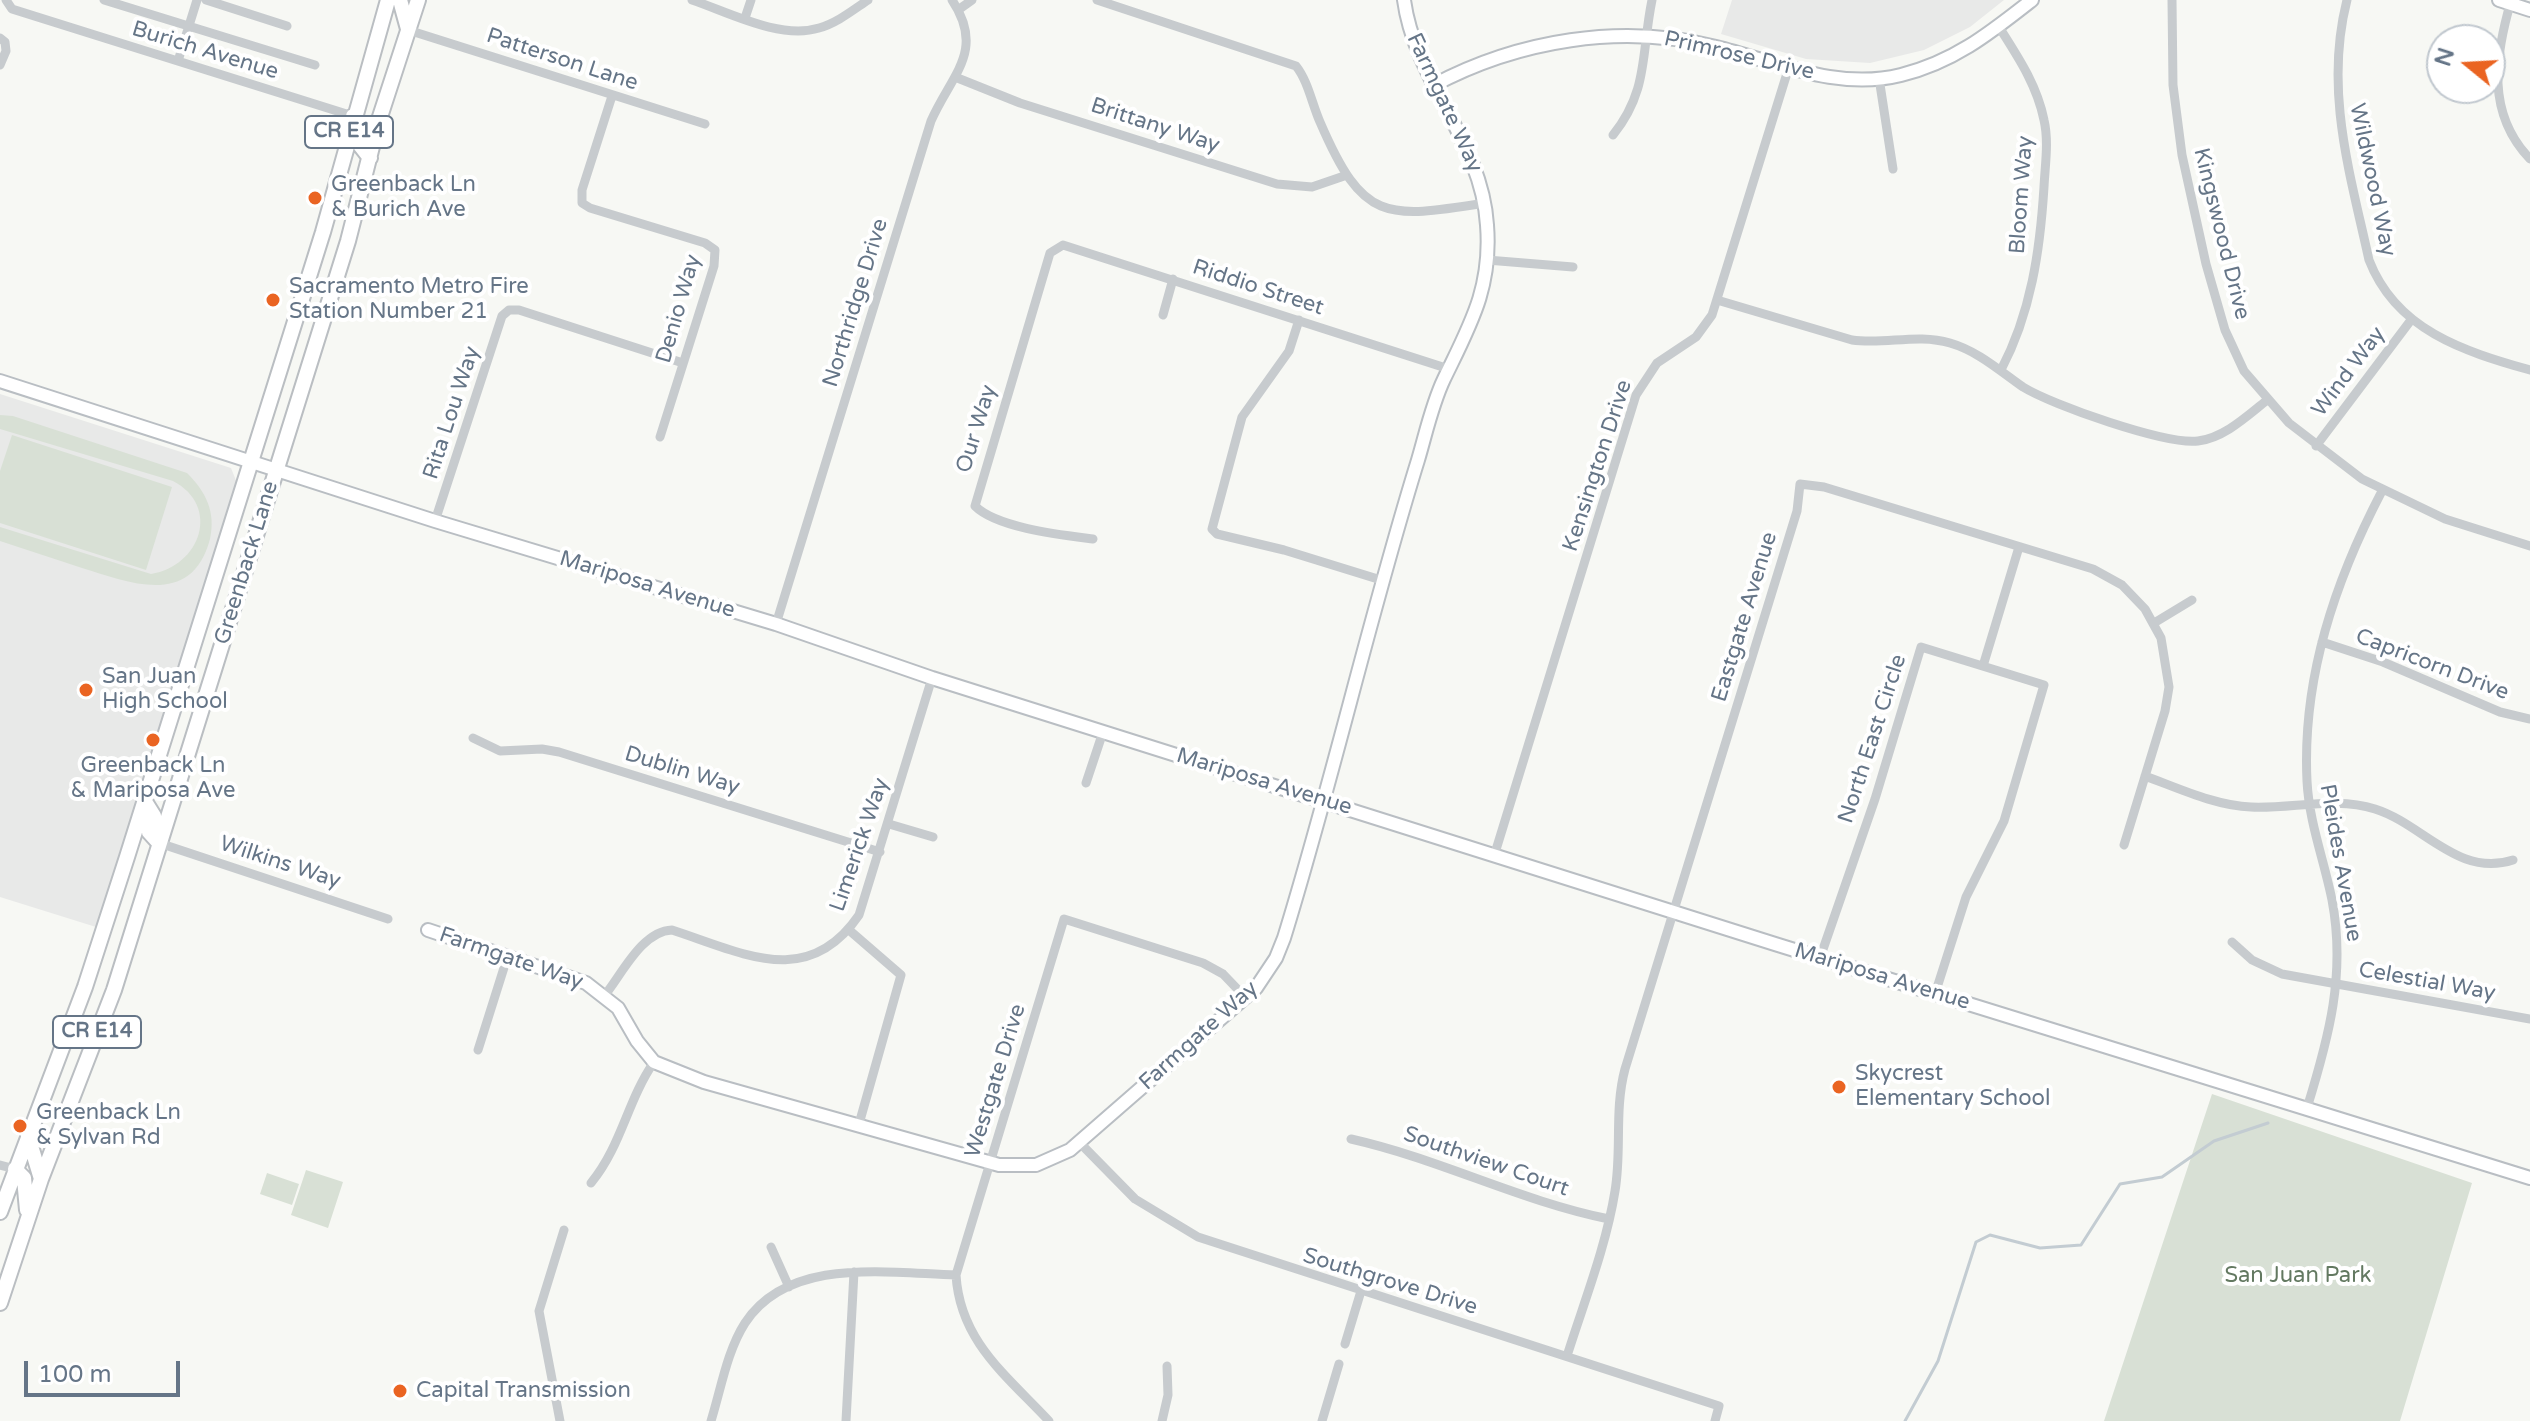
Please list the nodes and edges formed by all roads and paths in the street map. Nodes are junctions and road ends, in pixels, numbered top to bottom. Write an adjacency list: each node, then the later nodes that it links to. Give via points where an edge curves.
1 (104, 0): 23 (street)
2 (197, 0): 23 (street)
3 (206, 0): 24 (street)
4 (388, 0): 37 (main road, Greenback Lane / CR E14)
5 (400, 0): 26 (main road)
6 (418, 0): 26 (main road, Greenback Lane / CR E14)
7 (692, 0): 22 (street)
8 (751, 0): 22 (street)
9 (868, 0): 22 (street, via 819,29 784,29)
10 (952, 0): 20 (street, Northridge Drive)
11 (972, 0): 20 (street)
12 (1097, 0): 43 (street, via 1296,66)
13 (1404, 0): 35 (street, Farmgate Way)
14 (1652, 0): 27 (street)
15 (2032, 0): 25 (street, Primrose Drive)
16 (2172, 0): 60 (street, Kingswood Drive, via 2175,113 2206,264 2225,330 2244,371)
17 (2347, 0): 54 (street, Wildwood Way, via 2337,61 2341,132 2369,260 2386,295)
18 (2507, 1): 21 (street); 41 (street, via 2496,82 2511,133)
19 (4, 5): 29 (street, Burich Avenue)
20 (958, 10): 33 (street, Northridge Drive, via 967,46)
21 (2530, 10)
22 (745, 18)
23 (189, 26): 29 (street); 31 (street)
24 (287, 26)
25 (1999, 27): 34 (street, Primrose Drive, via 1960,54); 57 (street, Bloom Way, via 2029,72 2045,122 2047,149 2033,283)
26 (408, 30): 36 (street, Patterson Lane); 40 (main road, Greenback Lane / CR E14)
27 (1647, 36): 32 (street, Primrose Drive, via 1720,48); 35 (street, Primrose Drive, via 1595,37 1535,49 1480,64); 39 (street, via 1634,103)
28 (0, 38): 30 (street, via 6,51)
29 (178, 61): 37 (street, Burich Avenue)
30 (0, 65)
31 (315, 65)
32 (1788, 70): 34 (street, Primrose Drive); 51 (street, Kensington Drive)
33 (955, 77): 43 (street, Brittany Way, via 1020,103 1277,184 1312,187); 73 (street, Northridge Drive, via 931,121)
34 (1879, 78): 42 (street)
35 (1432, 86): 44 (street, Farmgate Way, via 1466,144)
36 (612, 96): 38 (street, Patterson Lane); 55 (street, Denio Way, via 582,203 715,250)
37 (353, 116): 40 (main road, via 362,125 359,144); 49 (main road, Greenback Lane / CR E14)
38 (705, 124)
39 (1613, 135)
40 (370, 158): 50 (main road, Greenback Lane / CR E14)
41 (2530, 159)
42 (1893, 169)
43 (1347, 175): 44 (street, via 1369,200 1390,211 1407,214)
44 (1485, 203): 46 (street, Farmgate Way)
45 (1056, 247): 48 (street, Riddio Street); 67 (street, Our Way, via 975,506 1028,527)
46 (1487, 260): 47 (street); 56 (street, Farmgate Way, via 1474,321)
47 (1573, 267)
48 (1173, 279): 52 (street); 53 (street, Riddio Street)
49 (305, 289): 50 (main road); 63 (main road, Greenback Lane / CR E14)
50 (330, 297): 64 (main road, Greenback Lane / CR E14)
51 (1717, 300): 57 (street, via 1852,340 1921,338 1950,343); 90 (street, Kensington Drive, via 1705,327 1657,363 1636,395)
52 (1163, 315)
53 (1299, 320): 56 (street, Riddio Street); 70 (street, via 1289,351 1242,417 1212,529)
54 (2411, 320): 58 (street, Wildwood Way, via 2465,349); 62 (street, Wind Way)
55 (683, 363): 61 (street, Denio Way); 66 (street, Rita Lou Way, via 509,310 502,316)
56 (1449, 369): 70 (street, Farmgate Way)
57 (2001, 370): 60 (street, via 2041,397 2072,409 2197,442 2234,425)
58 (2530, 370)
59 (0, 381): 63 (street, Mariposa Avenue)
60 (2266, 401): 62 (street, Kingswood Drive)
61 (660, 437)
62 (2316, 446): 65 (street, Kingswood Drive)
63 (251, 460): 64 (street, Mariposa Avenue); 82 (main road, Greenback Lane / CR E14)
64 (276, 469): 66 (street, Mariposa Avenue); 87 (main road, Greenback Lane / CR E14)
65 (2382, 491): 68 (street, Kingswood Drive, via 2445,519); 74 (street, Pleides Avenue, via 2345,568)
66 (435, 521): 73 (street, Mariposa Avenue)
67 (1093, 539)
68 (2530, 546)
69 (2019, 547): 72 (street, Eastgate Avenue, via 2108,576 2134,596); 75 (street); 92 (street, Eastgate Avenue, via 1800,484 1797,511)
70 (1381, 580): 83 (street, Farmgate Way)
71 (2192, 600): 72 (street)
72 (2154, 623): 80 (street, Eastgate Avenue, via 2166,654 2169,687)
73 (776, 624): 76 (street, Mariposa Avenue)
74 (2322, 642): 77 (street, Capricorn Drive, via 2486,707); 84 (street, Pleides Avenue, via 2308,722)
75 (1983, 666): 98 (street, North East Circle, via 1921,647); 100 (street, North East Circle, via 2044,685 2004,821 1966,897)
76 (932, 678): 78 (street, Mariposa Avenue); 85 (street, Limerick Way)
77 (2530, 719)
78 (1103, 732): 81 (street); 83 (street, Mariposa Avenue)
79 (473, 738): 89 (street, Dublin Way, via 500,751 559,752)
80 (2145, 776): 84 (street, via 2247,807); 88 (street, Eastgate Avenue)
81 (1086, 783)
82 (144, 800): 87 (main road, via 154,816 149,832); 108 (main road, Greenback Lane / CR E14, via 85,987)
83 (1326, 802): 90 (street, Mariposa Avenue); 102 (street, Farmgate Way, via 1276,958)
84 (2309, 805): 91 (street, via 2342,803 2397,817 2472,863); 99 (street, Pleides Avenue, via 2335,916)
85 (889, 824): 86 (street); 89 (street, Limerick Way)
86 (933, 837)
87 (159, 843): 93 (street, Wilkins Way); 115 (main road, Greenback Lane / CR E14, via 114,990)
88 (2124, 845)
89 (880, 852): 95 (street, Limerick Way)
90 (1495, 853): 92 (street, Mariposa Avenue)
91 (2513, 860)
92 (1673, 911): 98 (street, Mariposa Avenue); 119 (street, Eastgate Avenue, via 1619,1093 1617,1178)
93 (388, 919)
94 (428, 930): 97 (street, Farmgate Way)
95 (849, 930): 101 (street, Limerick Way, via 816,956 792,961 756,957 672,930 660,931); 107 (street, via 901,975)
96 (2232, 942): 99 (street, Celestial Way, via 2266,967)
97 (508, 955): 101 (street, Farmgate Way); 104 (street)
98 (1820, 958): 100 (street, Mariposa Avenue)
99 (2338, 985): 103 (street, Celestial Way); 106 (street, Pleides Avenue)
100 (1935, 994): 106 (street, Mariposa Avenue)
101 (605, 995): 105 (street, Farmgate Way)
102 (1245, 997): 110 (street, Farmgate Way); 111 (street, Westgate Drive, via 1223,974 1203,963 1064,919)
103 (2530, 1019)
104 (478, 1050)
105 (654, 1062): 107 (street, Farmgate Way, via 704,1082); 116 (street, via 635,1093 607,1165)
106 (2307, 1108): 114 (street, Mariposa Avenue)
107 (859, 1124): 111 (street, Farmgate Way)
108 (28, 1136): 113 (main road, Greenback Lane / CR E14); 115 (main road)
109 (1351, 1139): 119 (street, Southview Court, via 1442,1163 1532,1200)
110 (1079, 1142): 111 (street, Farmgate Way, via 1053,1161 1036,1165); 125 (street, Southgrove Drive, via 1123,1190 1185,1231)
111 (989, 1162): 123 (street, Westgate Drive)
112 (0, 1165): 113 (street)
113 (15, 1169): 117 (main road, Greenback Lane / CR E14); 118 (main road, via 24,1178)
114 (2530, 1178)
115 (41, 1179): 118 (main road, Greenback Lane / CR E14)
116 (591, 1183)
117 (0, 1212)
118 (28, 1219): 126 (main road, Greenback Lane / CR E14)
119 (1609, 1219): 128 (street, Eastgate Avenue)
120 (564, 1230): 131 (street, via 539,1311)
121 (771, 1247): 124 (street)
122 (854, 1272): 123 (street); 124 (street, via 810,1278); 133 (street)
123 (956, 1275): 134 (street, Westgate Drive, via 960,1312 973,1338)
124 (789, 1287): 132 (street, via 746,1323)
125 (1361, 1291): 127 (street); 128 (street, Southgrove Drive)
126 (0, 1303)
127 (1345, 1344)
128 (1567, 1356): 137 (street, Southgrove Drive, via 1719,1406)
129 (1339, 1364): 136 (street)
130 (1167, 1366): 135 (street)
131 (560, 1421)
132 (711, 1421)
133 (846, 1421)
134 (1049, 1421)
135 (1162, 1421)
136 (1322, 1421)
137 (1715, 1421)

